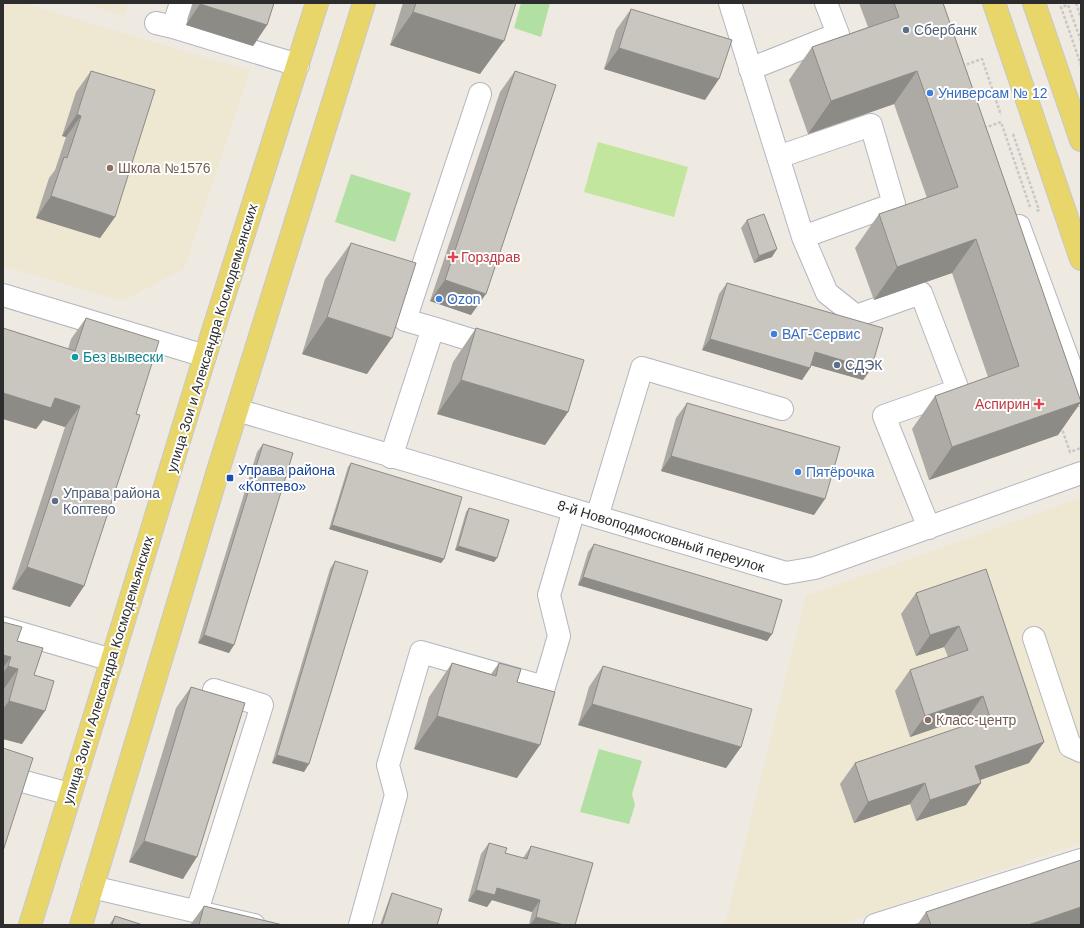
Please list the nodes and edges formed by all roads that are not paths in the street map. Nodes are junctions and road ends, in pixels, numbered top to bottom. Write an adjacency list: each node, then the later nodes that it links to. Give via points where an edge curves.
1 (181, 3): 8 (street, via 165,25)
2 (317, 3): 8 (main road, улица Зои и Александра Космодемьянских)
3 (364, 3): 23 (main road)
4 (730, 3): 9 (street)
5 (826, 3): 9 (street, via 838,34)
6 (994, 3): 16 (main road)
7 (1034, 3): 11 (main road)
8 (298, 65): 20 (main road, улица Зои и Александра Космодемьянских)
9 (750, 68): 13 (street)
10 (480, 94): 18 (street, via 405,320)
11 (1075, 100): 12 (main road)
12 (1081, 140)
13 (778, 157): 15 (street); 15 (street, via 871,125 894,204)
14 (1014, 210): 21 (street)
15 (803, 237): 28 (street, via 827,293 856,316 921,293 958,390 884,416)
16 (1081, 259)
17 (3, 295): 20 (street)
18 (433, 328): 19 (street); 24 (street)
19 (514, 353)
20 (205, 356): 31 (main road, улица Зои и Александра Космодемьянских)
21 (1081, 395)
22 (782, 409): 27 (street, via 642,368)
23 (237, 410): 24 (street, 8-й Новоподмосковный переулок); 38 (main road)
24 (391, 457): 26 (street, 8-й Новоподмосковный переулок)
25 (1081, 473): 28 (street, 8-й Новоподмосковный переулок)
26 (574, 510): 27 (street, 8-й Новоподмосковный переулок); 43 (street, via 549,595 559,636 544,686 421,652 388,765 396,795)
27 (598, 516): 28 (street, 8-й Новоподмосковный переулок, via 786,573 815,568)
28 (929, 528)
29 (3, 628): 31 (street)
30 (1034, 638): 33 (street, via 1070,746)
31 (112, 660): 35 (main road, улица Зои и Александра Космодемьянских)
32 (214, 690): 39 (street, via 262,704)
33 (1081, 751)
34 (3, 776): 35 (street)
35 (70, 794): 40 (main road, улица Зои и Александра Космодемьянских)
36 (1074, 862): 37 (street); 44 (street)
37 (1074, 886)
38 (92, 887): 39 (street); 41 (main road)
39 (185, 915): 42 (street)
40 (30, 925)
41 (81, 925)
42 (254, 925)
43 (360, 925)
44 (875, 925)

